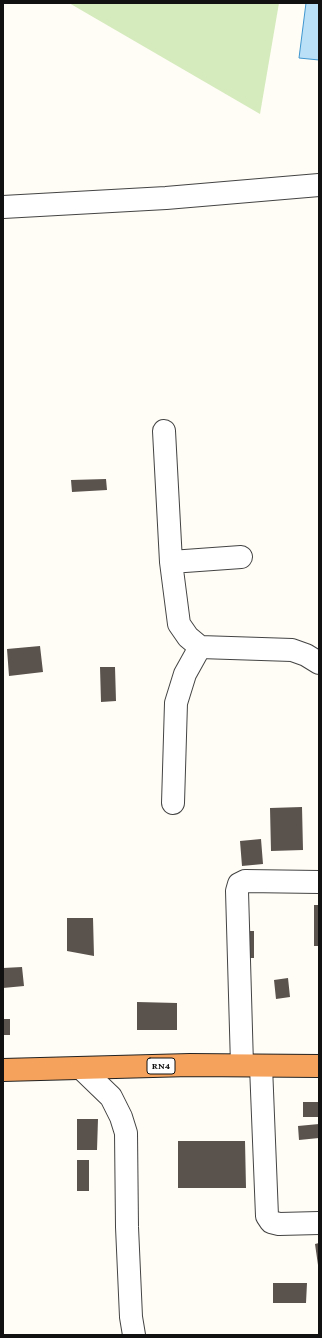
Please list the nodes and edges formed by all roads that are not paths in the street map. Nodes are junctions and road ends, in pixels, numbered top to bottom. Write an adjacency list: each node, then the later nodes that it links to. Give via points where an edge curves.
1 (319, 185): 2 (street, via 166,198)
2 (3, 207)
3 (164, 431): 5 (street)
4 (241, 557): 5 (street)
5 (170, 562): 6 (street, via 179,624 188,637)
6 (200, 647): 7 (street, via 292,650); 8 (street, via 185,674 176,703)
7 (319, 663)
8 (173, 803)
9 (319, 882): 10 (street, via 244,882 237,891)
10 (251, 1065): 11 (highway, RN4); 12 (highway, RN4); 14 (street, via 267,1216 271,1222 279,1224)
11 (319, 1066)
12 (82, 1069): 13 (highway, RN4); 15 (street, via 111,1097 126,1133)
13 (3, 1070)
14 (319, 1223)
15 (129, 1329)

